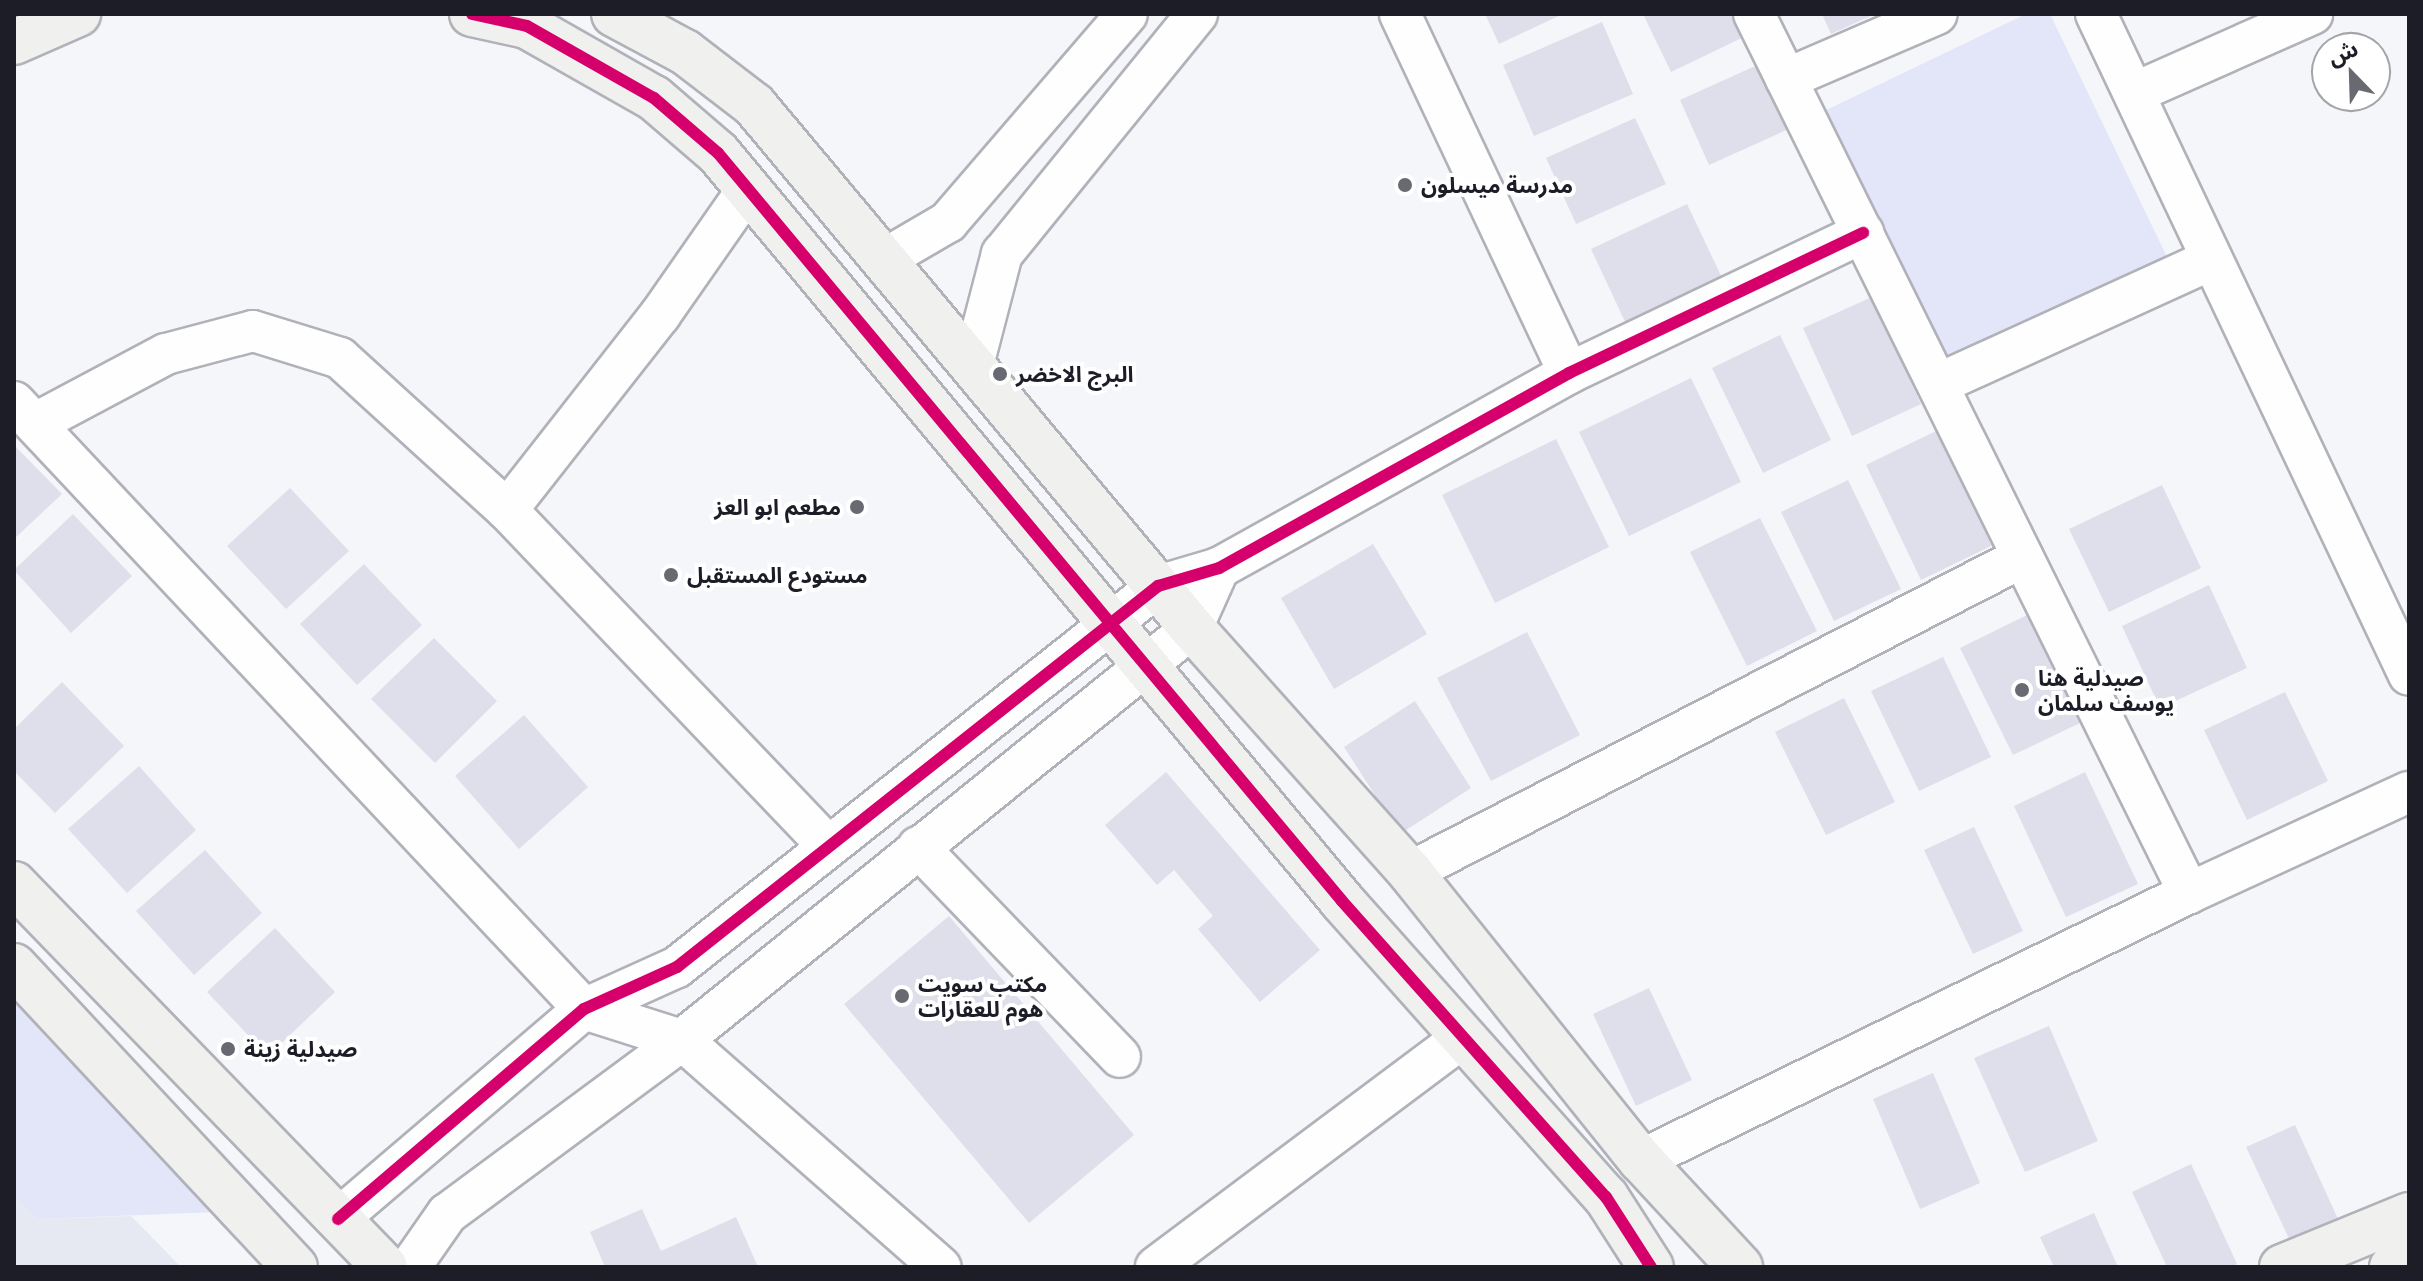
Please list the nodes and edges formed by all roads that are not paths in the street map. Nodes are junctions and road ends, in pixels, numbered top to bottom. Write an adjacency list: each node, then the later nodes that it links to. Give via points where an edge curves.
1 (78, 14): 11 (street)
2 (472, 14): 14 (street, via 527,26 654,98 718,153)
3 (614, 14): 17 (street, via 685,52 754,105)
4 (1127, 14): 17 (street, via 948,222)
5 (1197, 14): 18 (street, via 1002,254)
6 (1400, 14): 19 (street)
7 (1754, 14): 12 (street)
8 (1937, 14): 12 (street)
9 (2096, 14): 13 (street)
10 (2312, 14): 13 (street)
11 (14, 42)
12 (1786, 79): 15 (street)
13 (2134, 93): 16 (street)
14 (748, 189): 22 (street, via 660,315); 26 (street)
15 (1863, 233): 19 (street); 20 (street)
16 (2212, 259): 20 (street); 29 (street)
17 (883, 260): 18 (street)
18 (973, 365): 25 (street)
19 (1569, 373): 24 (street)
20 (1938, 384): 23 (street)
21 (25, 412): 22 (street, via 166,354 253,331 340,358); 37 (street)
22 (507, 510): 31 (street)
23 (2023, 557): 33 (street); 35 (street)
24 (1219, 568): 25 (street); 27 (street)
25 (1158, 586): 26 (street); 27 (street)
26 (1108, 622): 28 (street); 31 (street)
27 (1192, 628): 28 (street); 33 (street)
28 (1144, 667): 32 (street); 38 (street)
29 (2409, 675)
30 (2409, 792): 35 (street)
31 (827, 845): 37 (street, via 677,967)
32 (918, 847): 39 (street); 40 (street)
33 (1410, 872): 41 (street)
34 (14, 884): 43 (street)
35 (2189, 893): 41 (street)
36 (14, 966): 45 (street)
37 (584, 1009): 39 (street); 43 (street)
38 (1463, 1037): 49 (street); 50 (street, via 1606,1197)
39 (682, 1040): 47 (street, via 447,1214); 48 (street)
40 (1120, 1057)
41 (1641, 1160): 51 (street)
42 (2409, 1215): 52 (street)
43 (338, 1219): 46 (street)
44 (2409, 1259): 53 (street)
45 (295, 1267)
46 (385, 1267)
47 (410, 1267)
48 (940, 1267)
49 (1156, 1267)
50 (1651, 1267)
51 (1740, 1267)
52 (2282, 1267)
53 (2392, 1267)

